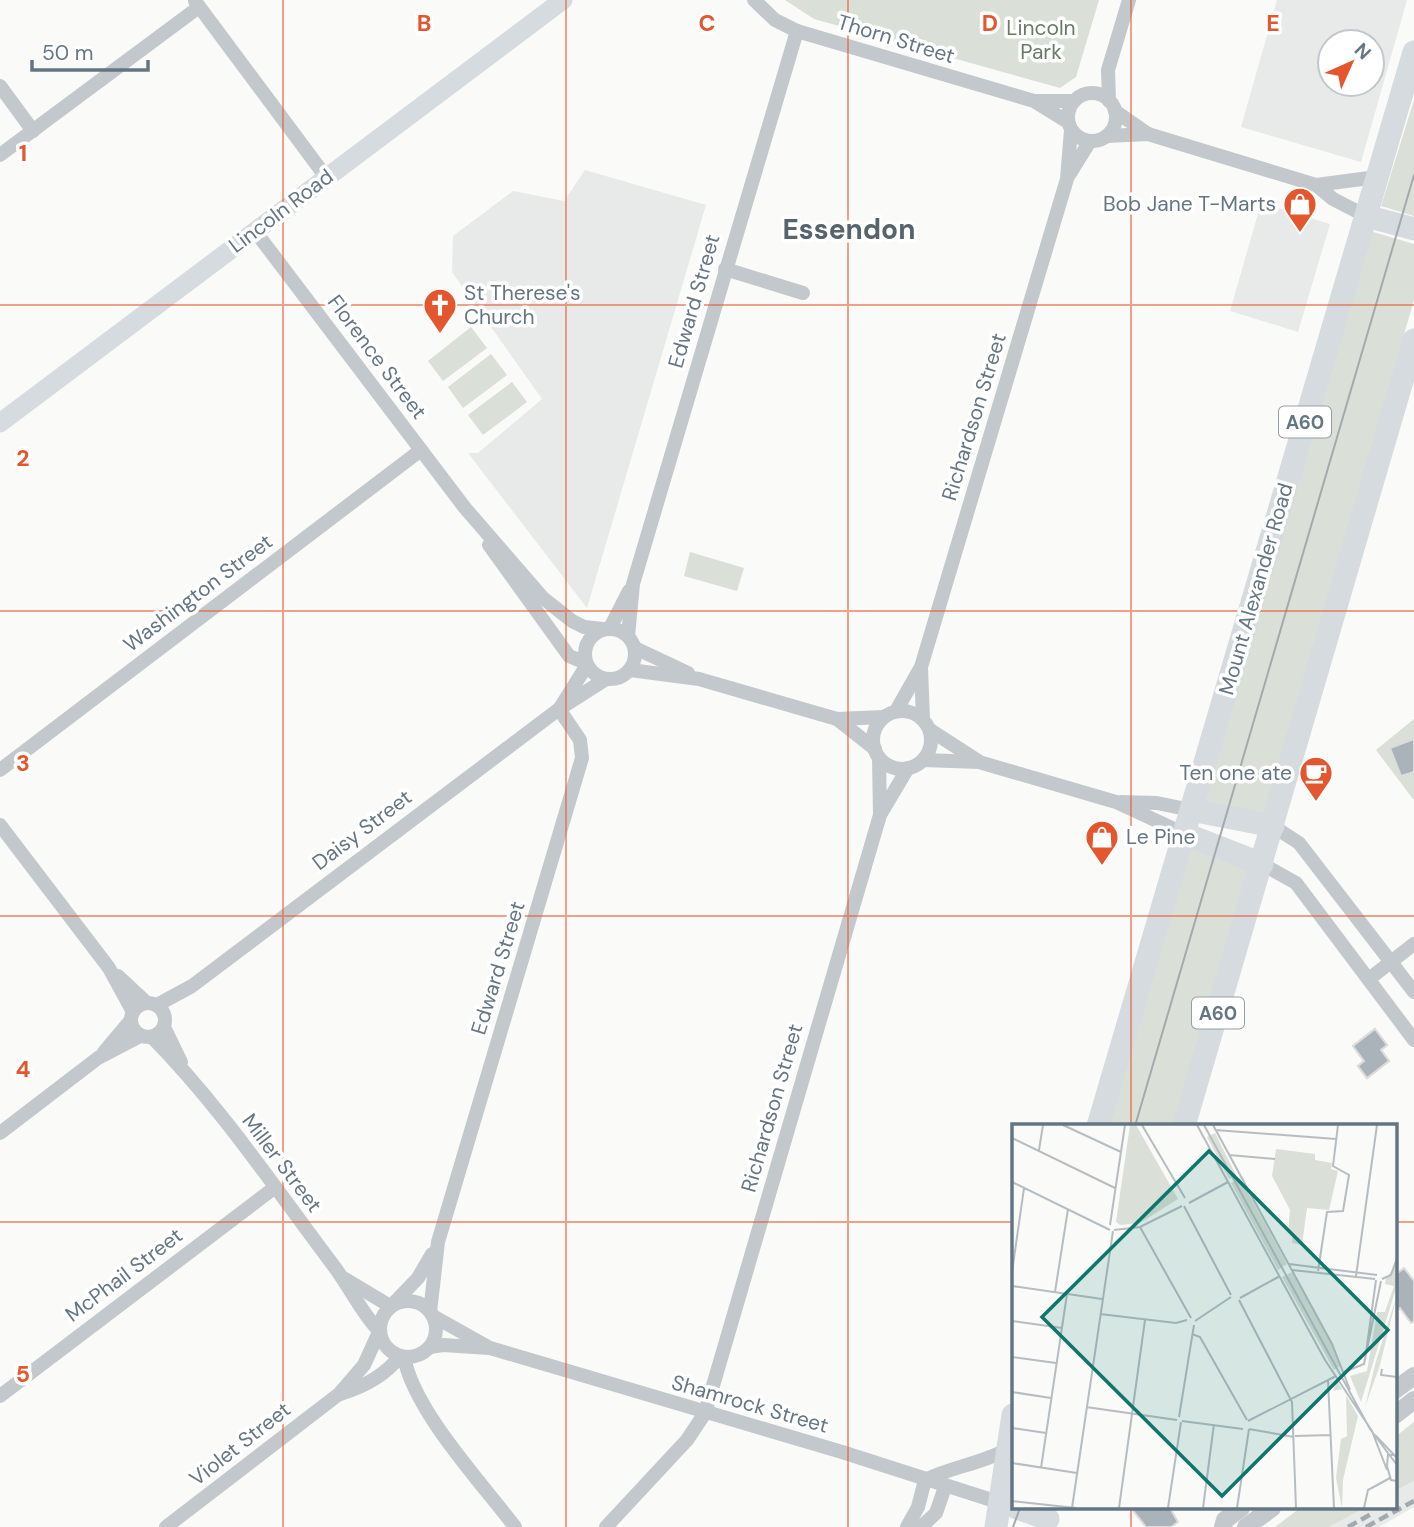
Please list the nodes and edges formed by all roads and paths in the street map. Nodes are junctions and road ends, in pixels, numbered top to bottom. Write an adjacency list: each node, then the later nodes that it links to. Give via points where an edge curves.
1 (563, 0): 19 (main road, Lincoln Road)
2 (754, 0): 5 (street, Thorn Street, via 775,20)
3 (1129, 0): 7 (street)
4 (197, 4): 14 (street); 19 (street)
5 (797, 31): 10 (street, Thorn Street); 26 (street, Edward Street)
6 (1414, 52): 20 (main road, Mount Alexander Road / A60)
7 (1108, 70): 9 (street); 12 (street)
8 (0, 86): 14 (street)
9 (1090, 93): 11 (street); 12 (street)
10 (1034, 101): 11 (street, Thorn Street); 13 (street, Thorn Street)
11 (1074, 101): 13 (street)
12 (1112, 106): 15 (street); 16 (street, via 1115,124)
13 (1070, 126): 17 (street); 21 (street, Richardson Street)
14 (33, 131): 18 (street)
15 (1148, 134): 16 (street); 22 (street)
16 (1107, 136): 17 (street)
17 (1090, 141): 21 (street, Richardson Street)
18 (0, 155)
19 (326, 177): 25 (main road, Lincoln Road)
20 (1377, 177): 22 (street); 23 (main road, Mount Alexander Road / A60)
21 (1067, 179): 36 (street, Richardson Street)
22 (1315, 185): 23 (street)
23 (1366, 216): 24 (main road); 50 (main road, Mount Alexander Road / A60)
24 (1414, 229)
25 (255, 231): 29 (main road, Lincoln Road); 30 (street, Florence Street)
26 (725, 269): 27 (street); 32 (street, Edward Street)
27 (803, 292)
28 (1414, 340): 53 (main road, A60)
29 (0, 424)
30 (421, 450): 31 (street, Florence Street); 48 (street, Washington Street)
31 (465, 508): 33 (street, Florence Street, via 557,611 584,627); 35 (street, Florence Street, via 569,656)
32 (633, 584): 33 (street, Edward Street); 34 (street, Edward Street)
33 (607, 629): 34 (street); 35 (street, via 596,633 585,646)
34 (631, 642): 37 (street); 39 (street)
35 (587, 664): 38 (street, via 595,675); 40 (street, Daisy Street)
36 (921, 667): 41 (street, Richardson Street); 43 (street, Richardson Street)
37 (630, 670): 38 (street, via 620,678); 39 (street)
38 (606, 679): 40 (street, Daisy Street)
39 (699, 679): 42 (street)
40 (559, 709): 61 (street, Daisy Street); 71 (street, Edward Street, via 580,740 582,758)
41 (890, 714): 42 (street); 43 (street, via 905,711); 44 (street, via 874,731)
42 (837, 719): 44 (street)
43 (926, 725): 45 (street, via 930,746); 46 (street)
44 (877, 754): 47 (street, via 892,767); 51 (street, Richardson Street)
45 (923, 760): 46 (street); 47 (street)
46 (979, 762): 49 (street)
47 (908, 768): 51 (street, Richardson Street)
48 (0, 770)
49 (1116, 802): 50 (street); 54 (street)
50 (1192, 810): 53 (main road); 54 (main road, Mount Alexander Road / A60)
51 (880, 815): 84 (street, Richardson Street)
52 (0, 825): 58 (street, Miller Street)
53 (1273, 826): 55 (main road, A60); 57 (street, via 1299,843)
54 (1185, 834): 55 (main road); 67 (main road, Mount Alexander Road / A60)
55 (1262, 864): 59 (street, via 1296,883); 68 (main road, A60)
56 (1414, 944): 57 (street)
57 (1391, 961): 59 (street); 60 (street)
58 (109, 968): 61 (street, Miller Street); 62 (street, Miller Street)
59 (1368, 979): 64 (street)
60 (1414, 992)
61 (159, 1013): 62 (street); 63 (street); 66 (street, Miller Street)
62 (132, 1016): 63 (street, Miller Street, via 133,1029); 65 (street)
63 (146, 1037): 65 (street); 66 (street, Miller Street)
64 (1414, 1040)
65 (98, 1058): 69 (street)
66 (187, 1072): 70 (street, Miller Street)
67 (1099, 1124)
68 (1185, 1124)
69 (0, 1133)
70 (274, 1188): 72 (street, Miller Street); 82 (street, McPhail Street)
71 (438, 1242): 73 (street, Edward Street, via 418,1278); 74 (street, Edward Street)
72 (343, 1279): 73 (street, Miller Street); 75 (street, Miller Street)
73 (391, 1306): 74 (street, via 410,1300); 75 (street)
74 (432, 1314): 76 (street, via 436,1332); 77 (street, Shamrock Street)
75 (379, 1331): 78 (street, via 384,1345); 81 (street, Violet Street, via 364,1365)
76 (430, 1347): 77 (street, Shamrock Street); 78 (street, via 420,1355)
77 (490, 1348): 84 (street, Shamrock Street)
78 (402, 1357): 81 (street, Violet Street, via 385,1373); 96 (street, via 412,1385 435,1422)
79 (1414, 1376): 80 (street)
80 (1396, 1389)
81 (339, 1394): 95 (street, Violet Street)
82 (0, 1396)
83 (1414, 1400): 85 (street)
84 (705, 1413): 88 (street, Shamrock Street); 97 (street, Richardson Street, via 687,1440)
85 (1396, 1414)
86 (1012, 1420): 87 (main road)
87 (1006, 1450): 88 (street); 90 (main road)
88 (925, 1480): 89 (street, Shamrock Street); 98 (street)
89 (945, 1487): 90 (street, Shamrock Street); 99 (street, via 936,1513)
90 (1009, 1506): 100 (main road)
91 (1021, 1510): 94 (main road)
92 (1238, 1510): 101 (street)
93 (1269, 1510): 102 (street)
94 (1052, 1520)
95 (166, 1527)
96 (515, 1527)
97 (606, 1527)
98 (907, 1527)
99 (921, 1527)
100 (996, 1527)
101 (1223, 1527)
102 (1246, 1527)

